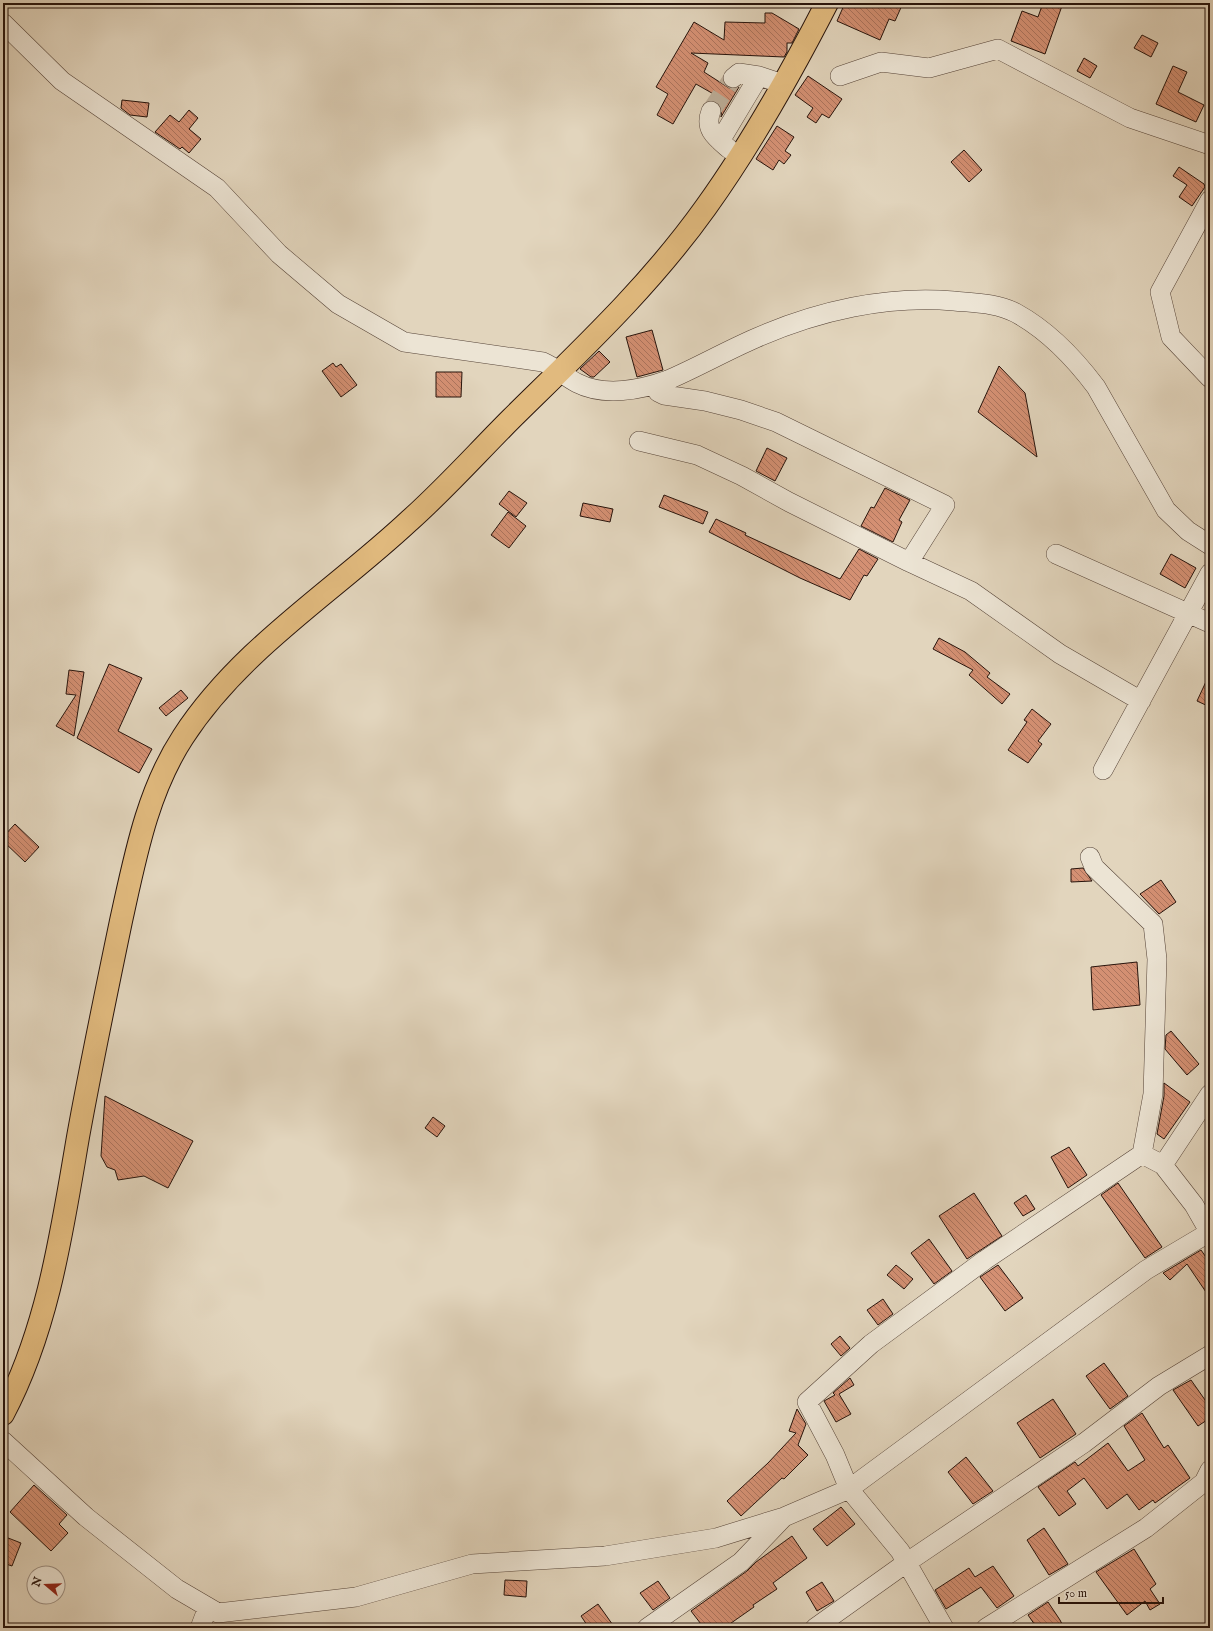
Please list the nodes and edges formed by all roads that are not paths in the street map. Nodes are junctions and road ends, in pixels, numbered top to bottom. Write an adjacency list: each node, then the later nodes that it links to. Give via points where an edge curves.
1 (827, 3): 6 (main road)
2 (3, 23): 12 (street, via 62,81 217,188 279,254 338,304 404,342 530,359 551,365)
3 (759, 76): 5 (street, via 739,73); 6 (street); 8 (street)
4 (840, 76): 9 (street, via 881,62 929,68 998,48 1130,118)
5 (734, 78)
6 (784, 84): 10 (main road)
7 (711, 111): 8 (street, via 708,119 709,128)
8 (720, 141): 10 (street)
9 (1210, 145)
10 (740, 158): 12 (main road, via 677,244 620,311)
11 (1210, 200): 13 (street, via 1160,292 1171,337)
12 (560, 372): 14 (street, via 574,382 590,388 620,390); 30 (main road, via 407,524 251,657 201,713 184,735 170,760 149,809 130,880 90,1069 62,1228 45,1300 30,1352)
13 (1210, 378)
14 (654, 385): 16 (street, via 783,327 839,310 925,299 997,306 1016,313 1048,336 1089,377 1166,510 1188,531); 18 (street, via 658,392 664,395 705,401 776,422 946,505)
15 (639, 441): 18 (street, via 697,455)
16 (1210, 545)
17 (1056, 554): 20 (street)
18 (909, 562): 22 (street, via 971,591 1060,654)
19 (1210, 573): 20 (street)
20 (1189, 613): 21 (street); 22 (street)
21 (1210, 623)
22 (1141, 701): 23 (street)
23 (1103, 770)
24 (1090, 857): 26 (street, via 1094,866 1153,924 1157,959 1155,1070)
25 (1210, 1094): 27 (street)
26 (1142, 1154): 27 (street); 33 (street, via 985,1260 871,1344 807,1402)
27 (1163, 1165): 28 (street, via 1194,1205)
28 (1210, 1232): 33 (street, via 1146,1270)
29 (1210, 1355): 35 (street, via 1159,1386 1084,1443)
30 (3, 1414)
31 (3, 1441): 36 (street, via 86,1517 177,1588)
32 (1210, 1470): 41 (street, via 1204,1482 1146,1528)
33 (849, 1489): 34 (street); 35 (street, via 900,1551)
34 (784, 1517): 36 (street, via 716,1538 605,1556 472,1564 356,1597 218,1613); 38 (street, via 741,1562)
35 (906, 1562): 39 (street); 40 (street)
36 (208, 1607): 37 (street)
37 (200, 1628)
38 (646, 1628)
39 (815, 1628)
40 (944, 1628)
41 (986, 1628)

